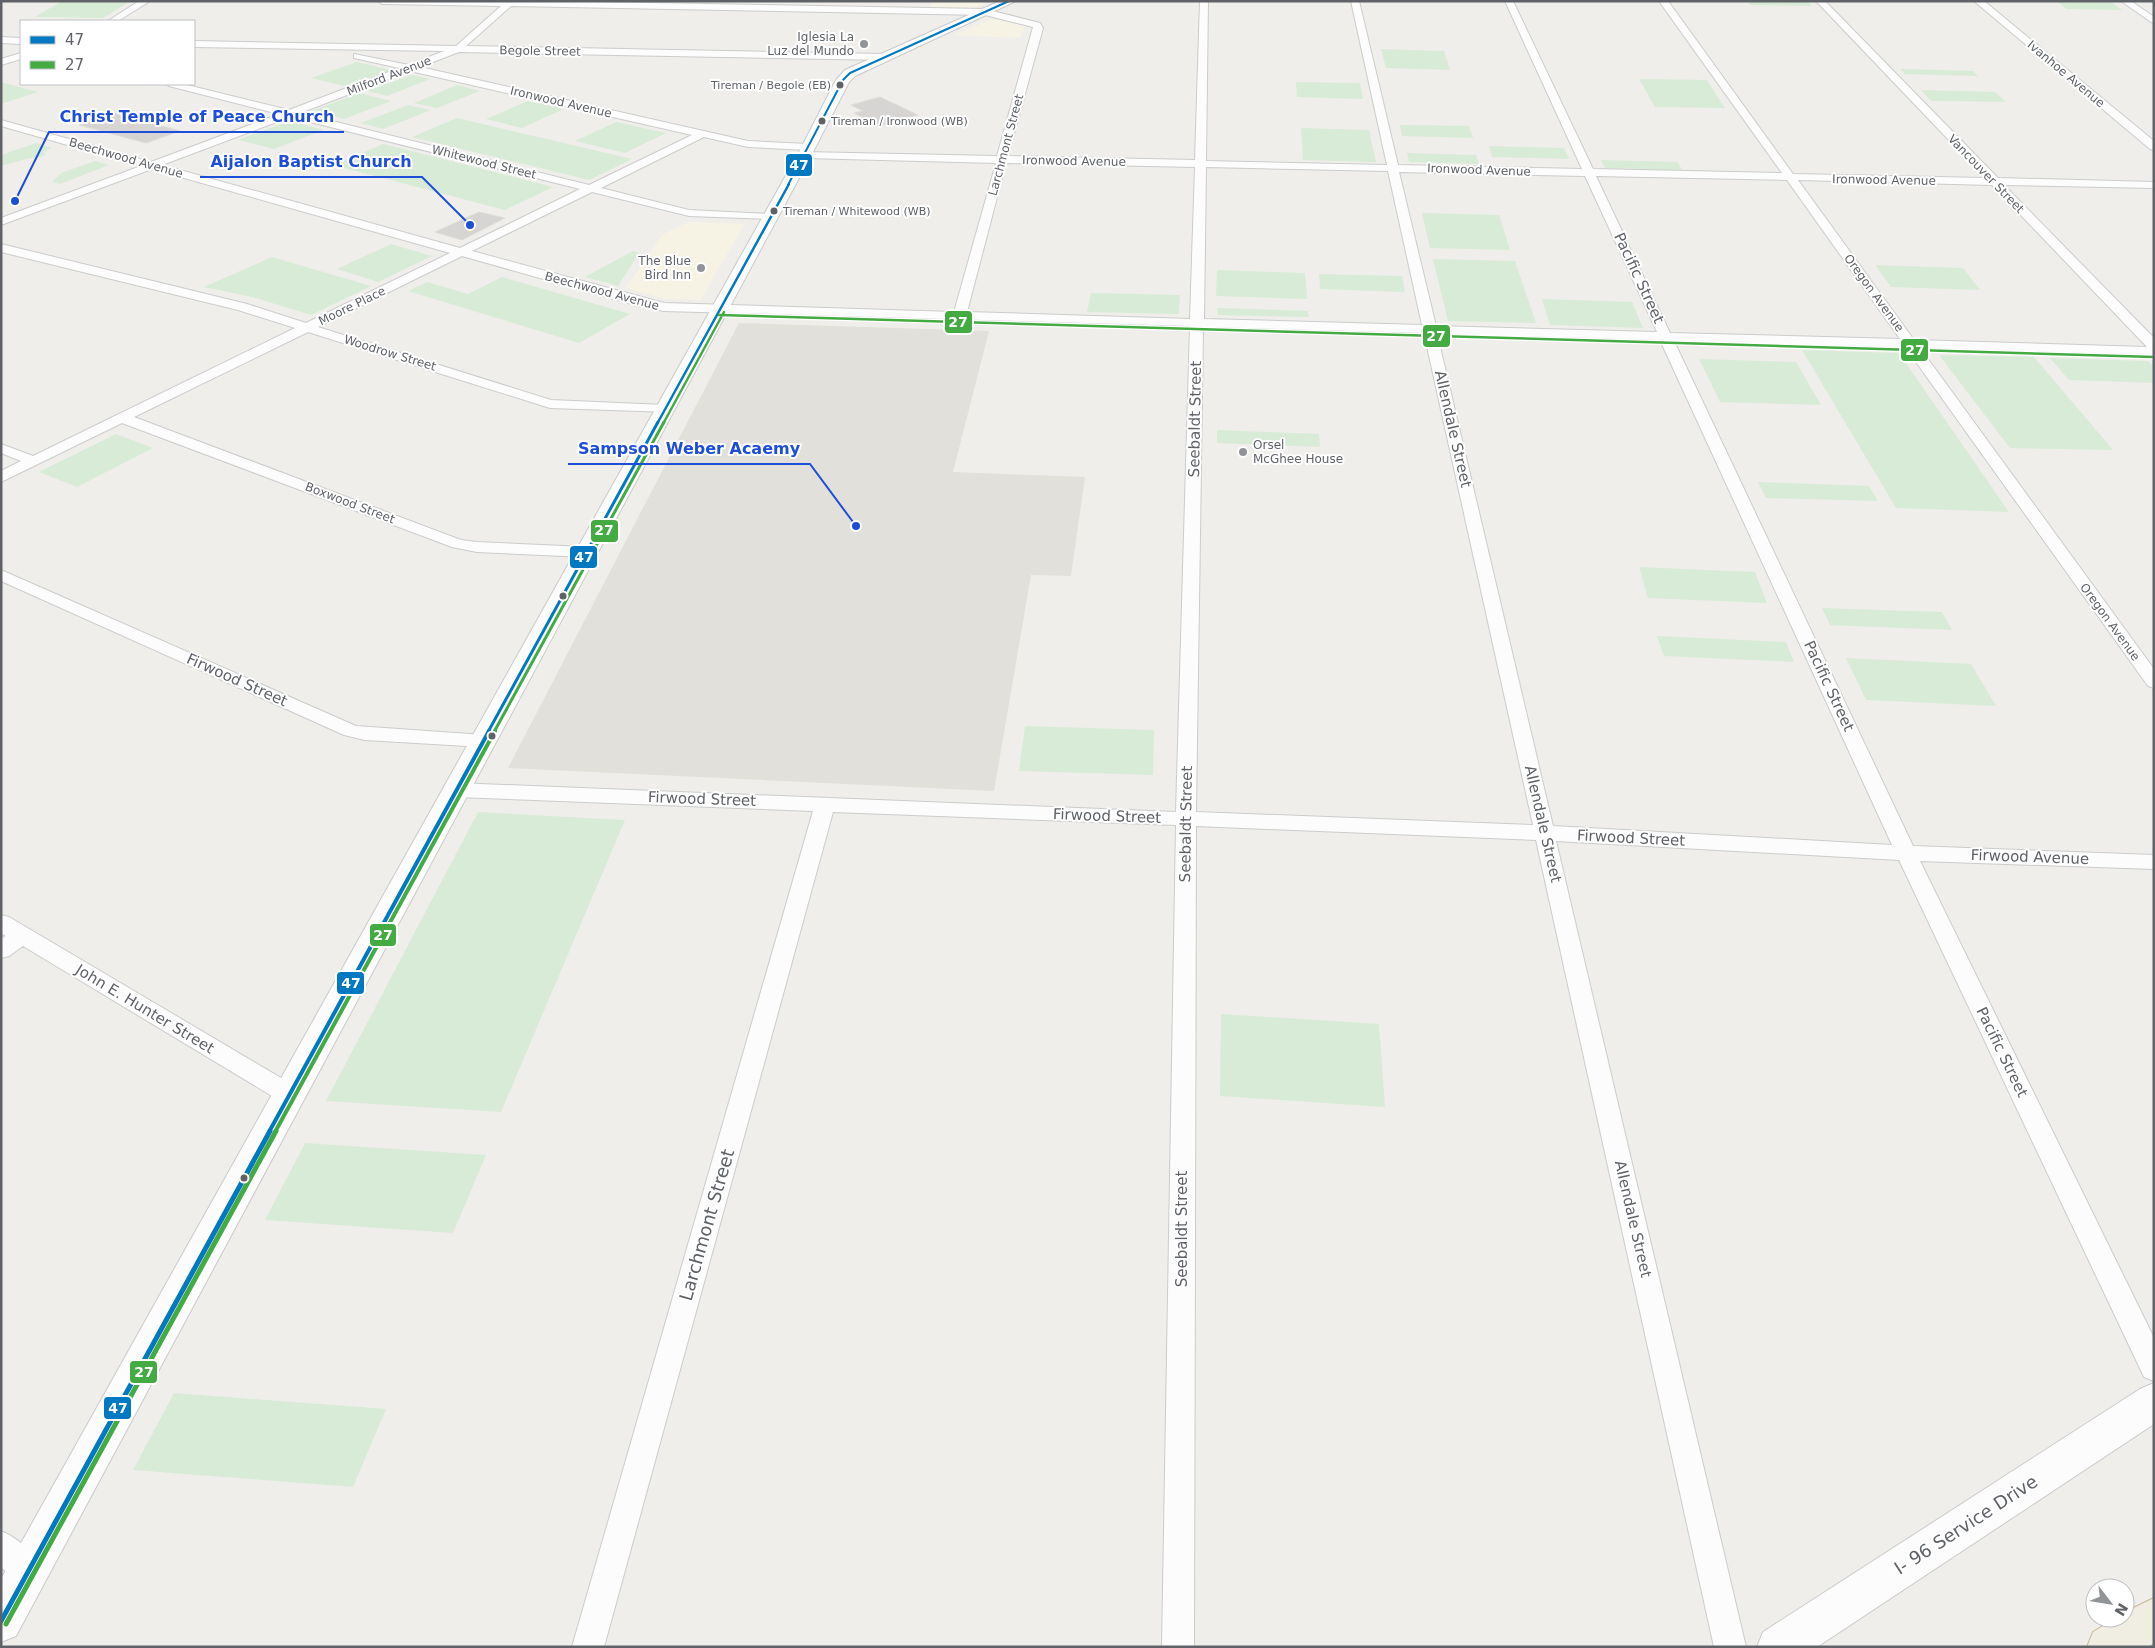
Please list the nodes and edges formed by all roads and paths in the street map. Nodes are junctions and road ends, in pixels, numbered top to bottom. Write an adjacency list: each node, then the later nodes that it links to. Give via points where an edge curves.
1 (146, 1): 13 (street)
2 (382, 1): 11 (street)
3 (1010, 1): 12 (street)
4 (1204, 1): 31 (street, Seebaldt Street)
5 (1355, 1): 33 (street, Allendale Street)
6 (1509, 1): 34 (street, Pacific Street)
7 (1663, 1): 35 (street, Oregon Avenue)
8 (1820, 1): 36 (street, Vancouver Street)
9 (1978, 1): 28 (street, Ivanhoe Avenue)
10 (2125, 1): 14 (street)
11 (510, 2): 12 (street); 19 (street, Milford Avenue)
12 (985, 12): 21 (street); 30 (street, Larchmont Street, via 1033,23 1038,28)
13 (114, 20)
14 (2154, 21)
15 (1, 40): 16 (street)
16 (20, 41)
17 (195, 44): 18 (street, Begole Street)
18 (316, 46): 19 (street, Begole Street); 23 (street, Ironwood Avenue)
19 (458, 49): 21 (street, Begole Street); 23 (street, Milford Avenue)
20 (20, 56): 22 (street)
21 (886, 57): 29 (street, via 846,75)
22 (1, 62)
23 (410, 68): 25 (street, Milford Avenue); 27 (street, Ironwood Avenue)
24 (176, 85): 25 (street, Whitewood Street)
25 (289, 113): 32 (street, Milford Avenue); 38 (street, Whitewood Street)
26 (1, 123): 32 (street, Beechwood Avenue)
27 (702, 134): 29 (street, Ironwood Avenue, via 756,146); 38 (street, Moore Place)
28 (2154, 147)
29 (806, 151): 30 (street, Ironwood Avenue); 39 (street)
30 (1001, 159): 31 (street, Ironwood Avenue); 44 (street, Larchmont Street)
31 (1200, 164): 33 (street, Ironwood Avenue); 45 (street, Seebaldt Street)
32 (152, 166): 40 (street, Milford Avenue); 42 (street, Beechwood Avenue)
33 (1394, 168): 34 (street, Ironwood Avenue); 47 (street, Allendale Street)
34 (1590, 173): 35 (street, Ironwood Avenue); 48 (street, Pacific Street)
35 (1792, 178): 36 (street, Ironwood Avenue); 49 (street, Oregon Avenue)
36 (1995, 183): 37 (street, Ironwood Avenue); 50 (street, Vancouver Street)
37 (2154, 185)
38 (590, 188): 39 (street, Whitewood Street, via 695,214); 42 (street, Moore Place)
39 (770, 216): 43 (street)
40 (1, 222)
41 (1, 248): 46 (street, Woodrow Street, via 242,307)
42 (461, 252): 43 (street, Beechwood Avenue, via 647,304); 46 (street, Moore Place)
43 (719, 309): 44 (street, Beechwood Avenue); 52 (street)
44 (959, 316): 45 (street, Beechwood Avenue)
45 (1197, 322): 47 (street, Beechwood Avenue); 63 (street, Seebaldt Street)
46 (308, 328): 52 (street, Woodrow Street, via 550,404); 53 (street, Moore Place)
47 (1430, 329): 48 (street, Beechwood Avenue); 64 (street, Allendale Street)
48 (1666, 336): 49 (street, Beechwood Avenue); 65 (street, Pacific Street)
49 (1910, 344): 51 (street, Beechwood Avenue); 59 (street, Oregon Avenue)
50 (2154, 346)
51 (2154, 351)
52 (665, 409): 57 (street)
53 (122, 418): 55 (street, Moore Place); 57 (street, Boxwood Street, via 458,544)
54 (1, 448): 55 (street)
55 (34, 461): 56 (street, Moore Place)
56 (1, 477)
57 (586, 552): 60 (street)
58 (1, 575): 60 (street, Firwood Street, via 351,731)
59 (2154, 682)
60 (484, 741): 61 (street)
61 (456, 790): 62 (street, Firwood Street); 70 (street)
62 (825, 804): 63 (street, Firwood Street); 77 (street, Larchmont Street)
63 (1186, 818): 64 (street, Firwood Street); 78 (street, Seebaldt Street)
64 (1545, 833): 65 (street, Firwood Street); 79 (street, Allendale Street)
65 (1906, 853): 66 (street, Firwood Avenue); 71 (street, Pacific Street)
66 (2154, 862)
67 (1, 923): 68 (street, John E. Hunter Street)
68 (22, 936): 69 (street); 70 (street, John E. Hunter Street)
69 (1, 950)
70 (290, 1095): 74 (street)
71 (2154, 1368)
72 (2154, 1402): 80 (street, I- 96 Service Drive)
73 (1, 1546): 74 (street)
74 (28, 1571): 76 (street)
75 (2154, 1619): 81 (highway)
76 (1, 1621)
77 (588, 1647)
78 (1178, 1647)
79 (1730, 1647)
80 (1778, 1647)
81 (2108, 1647)

